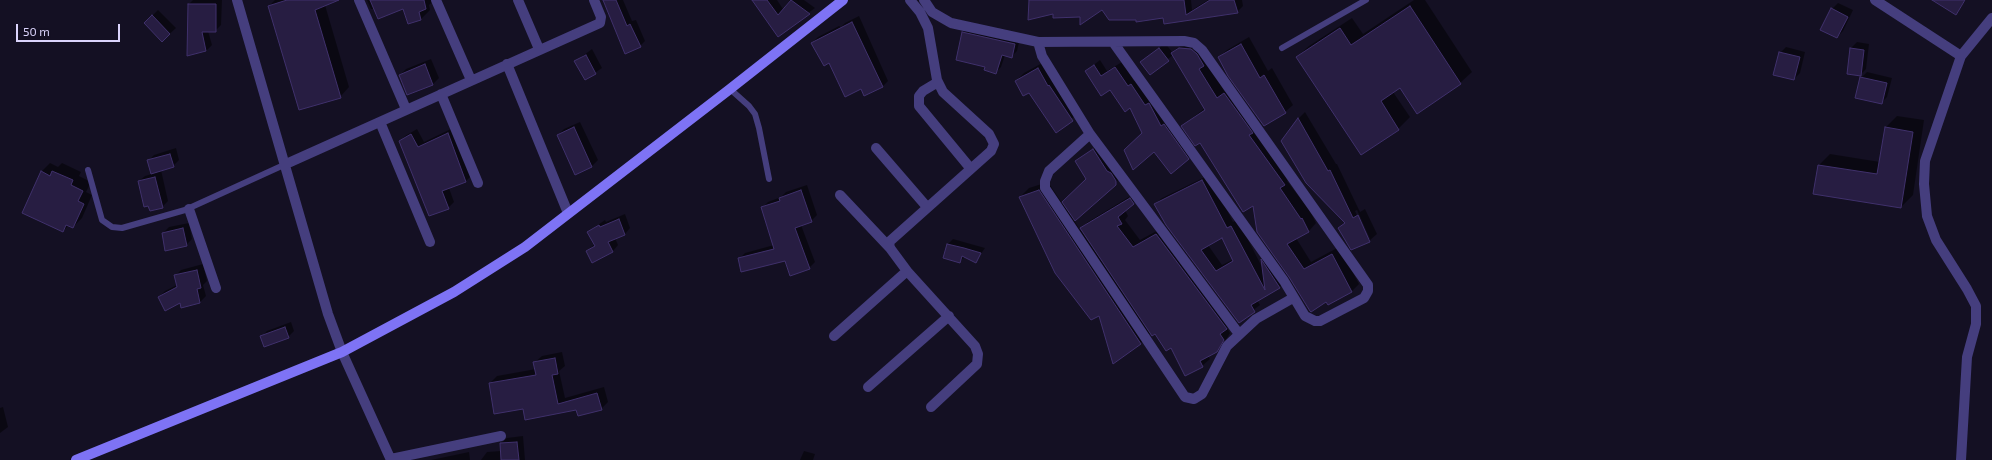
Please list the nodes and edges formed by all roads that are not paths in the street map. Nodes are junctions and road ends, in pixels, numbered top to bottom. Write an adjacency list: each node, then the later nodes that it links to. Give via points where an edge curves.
1 (237, 0): 26 (street)
2 (359, 0): 22 (street)
3 (436, 0): 18 (street)
4 (518, 0): 15 (street)
5 (594, 0): 15 (street, via 601,17 600,23)
6 (843, 0): 20 (street)
7 (910, 0): 19 (street, via 928,28)
8 (924, 0): 12 (street, via 932,12 951,23)
9 (1366, 0): 14 (lane)
10 (1875, 0): 16 (street)
11 (1992, 18): 16 (street)
12 (1038, 42): 13 (street); 24 (street, via 1042,56)
13 (1113, 42): 39 (street, via 1284,281); 39 (street, via 1184,41 1198,46 1368,285 1364,298 1320,321 1305,316)
14 (1282, 48)
15 (539, 49): 17 (street)
16 (1961, 56): 49 (street, via 1925,161 1924,184 1927,216 1936,240 1976,306 1976,324 1967,357)
17 (507, 64): 18 (street); 34 (street)
18 (471, 80): 21 (street)
19 (938, 82): 27 (street, via 922,91 919,106); 27 (street, via 946,97 992,138 994,144 991,151)
20 (730, 89): 29 (lane, via 754,114); 34 (street)
21 (441, 94): 22 (street); 30 (street)
22 (406, 109): 23 (street)
23 (380, 122): 26 (street); 35 (street)
24 (1090, 134): 41 (street); 41 (street, via 1049,171 1045,188 1182,395 1191,400 1202,394 1227,346)
25 (876, 148): 32 (street)
26 (286, 164): 33 (lane); 43 (street, via 328,314)
27 (971, 169): 32 (street)
28 (88, 170): 33 (lane, via 102,220 112,227 122,228)
29 (769, 179)
30 (478, 183)
31 (840, 195): 36 (street)
32 (927, 207): 36 (street, via 890,239)
33 (189, 209): 38 (street)
34 (568, 212): 43 (street, via 525,246 454,292)
35 (430, 242)
36 (890, 248): 37 (street)
37 (907, 271): 40 (street); 42 (street)
38 (216, 288)
39 (1293, 298): 41 (street, via 1256,319)
40 (949, 316): 44 (street); 45 (street, via 975,346 978,354 977,364)
41 (1239, 334)
42 (834, 336)
43 (342, 352): 47 (street); 48 (street)
44 (868, 387)
45 (931, 407)
46 (501, 436): 47 (street)
47 (391, 459)
48 (76, 460)
49 (1961, 460)

